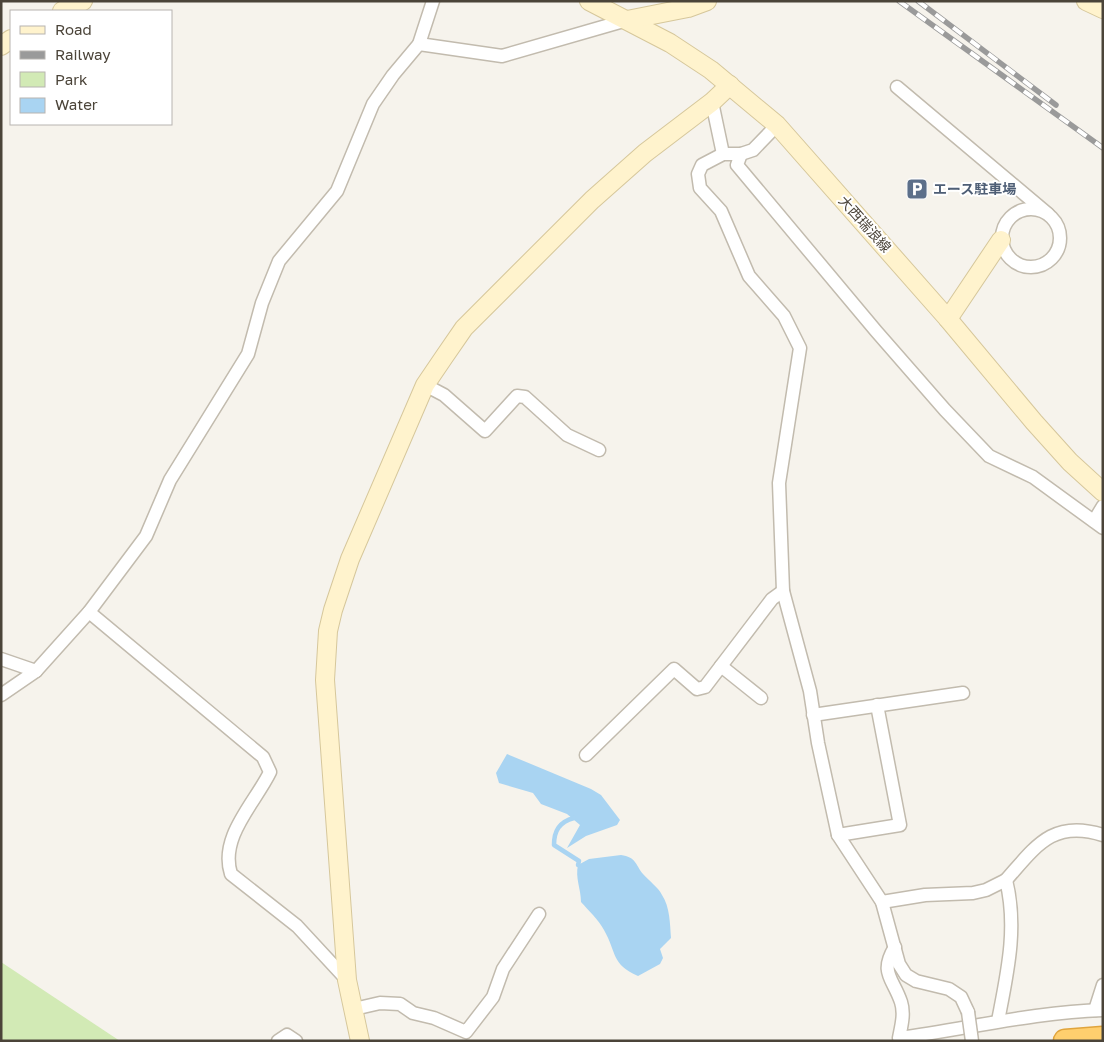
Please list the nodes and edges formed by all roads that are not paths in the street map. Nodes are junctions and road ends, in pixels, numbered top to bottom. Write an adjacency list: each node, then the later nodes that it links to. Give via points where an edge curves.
1 (83, 1): 7 (street)
2 (433, 1): 9 (street)
3 (589, 1): 8 (street, 大西瑞浪線)
4 (707, 1): 8 (street)
5 (1086, 1): 6 (street)
6 (1103, 9)
7 (64, 10)
8 (627, 20): 9 (street, via 502,56); 10 (street, 大西瑞浪線, via 670,43)
9 (419, 44): 25 (street, via 373,104 337,191 279,261 262,303 248,354 170,480 146,536)
10 (730, 85): 12 (street); 13 (street, 大西瑞浪線)
11 (897, 87): 16 (street)
12 (712, 102): 14 (street); 19 (street, via 645,153 509,281 464,328)
13 (777, 125): 15 (street, via 753,150); 18 (street, 大西瑞浪線)
14 (723, 154): 15 (street); 24 (street, via 702,165 698,174 700,188 721,211 749,276 784,316 800,348 779,483)
15 (742, 154): 23 (street, via 737,165 876,331 989,456 1033,477)
16 (1048, 214): 17 (street, via 1030,208 1012,215 1006,222); 17 (street, via 1058,229 1060,239 1058,248 1045,263 1036,266 1017,264 1009,258)
17 (1001, 240): 18 (street)
18 (948, 319): 21 (street, 大西瑞浪線, via 1034,422)
19 (425, 385): 20 (street, via 444,395 485,431 518,396 525,397 567,434); 41 (street, via 350,559 333,610 326,644 326,703)
20 (599, 450)
21 (1103, 492)
22 (1103, 506): 23 (street)
23 (1098, 524)
24 (783, 591): 27 (street, via 772,599); 33 (street, via 810,691)
25 (89, 612): 28 (street); 41 (street, via 263,757 270,772 229,846 231,874 297,926)
26 (1, 659): 28 (street)
27 (721, 666): 31 (street); 34 (street, via 705,687 697,689 674,669)
28 (36, 671): 30 (street)
29 (964, 693): 32 (street)
30 (1, 695)
31 (761, 698)
32 (877, 704): 33 (street); 35 (street, via 900,825)
33 (813, 715): 35 (street)
34 (586, 755)
35 (838, 835): 38 (street)
36 (1103, 835): 37 (street, via 1072,829 1056,833 1037,845)
37 (1006, 880): 38 (street, via 972,893 925,895); 45 (street, via 1012,904 1011,940)
38 (882, 902): 40 (street)
39 (539, 914): 43 (street, via 503,969 492,997 466,1032 414,1013 400,1004 380,1003)
40 (895, 947): 47 (street, via 887,960 887,972 901,1003 903,1017); 51 (street, bridge, via 906,975 916,981 949,989 961,998 968,1012)
41 (347, 980): 43 (street)
42 (1103, 985): 44 (street)
43 (354, 1008): 50 (street)
44 (1099, 1010): 45 (street)
45 (998, 1021): 47 (street)
46 (1103, 1038): 52 (highway)
47 (893, 1040)
48 (278, 1041): 49 (street, via 287,1035)
49 (296, 1041)
50 (360, 1041)
51 (972, 1041)
52 (1065, 1041)

